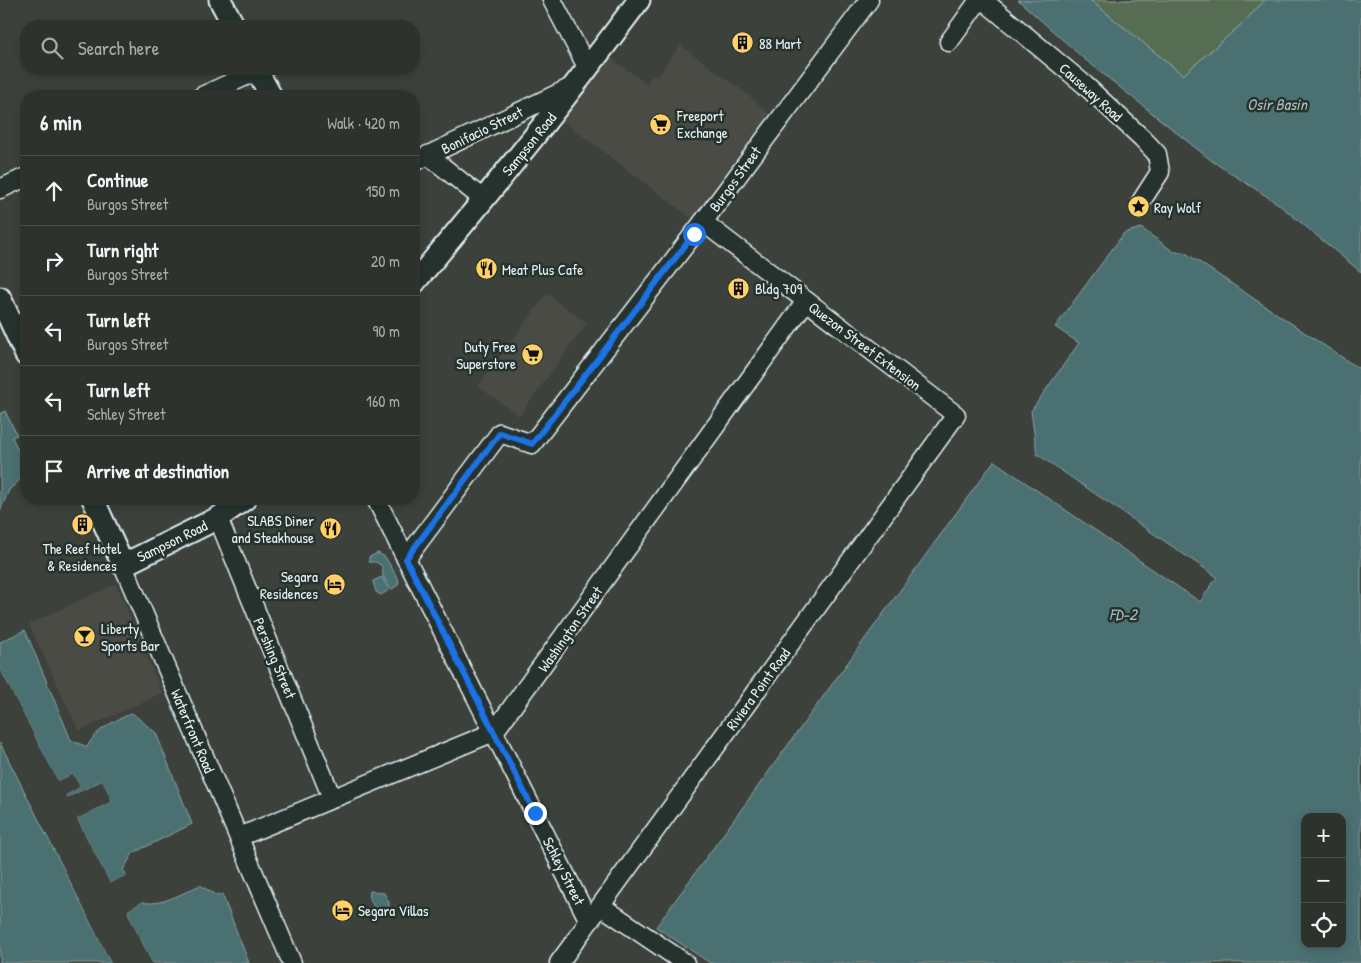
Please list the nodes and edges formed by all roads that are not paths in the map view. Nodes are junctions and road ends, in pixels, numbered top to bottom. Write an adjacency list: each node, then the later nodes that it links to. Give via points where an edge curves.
1 (220, 0): 6 (main road)
2 (552, 0): 10 (street)
3 (639, 0): 10 (main road, Sampson Road)
4 (869, 0): 18 (street, Burgos Street)
5 (981, 0): 7 (street); 17 (street, Causeway Road, via 1085,85 1157,154 1160,172)
6 (231, 20)
7 (949, 42)
8 (246, 75): 11 (street)
9 (260, 75): 12 (main road)
10 (583, 77): 13 (street, Bonifacio Street); 16 (main road, Sampson Road)
11 (215, 90)
12 (268, 90)
13 (421, 159): 16 (street)
14 (20, 180): 15 (street)
15 (0, 189)
16 (484, 200): 19 (main road, Sampson Road)
17 (1142, 200)
18 (704, 222): 21 (street, Quezon Street Extension); 28 (street, Burgos Street, via 532,444 500,433)
19 (420, 276)
20 (0, 298): 22 (main road)
21 (806, 301): 23 (street, Quezon Street Extension); 30 (street, Washington Street)
22 (20, 342)
23 (956, 415): 33 (street, Riviera Point Road)
24 (96, 505): 29 (main road, Waterfront Road)
25 (236, 505): 27 (main road, Sampson Road)
26 (379, 505): 28 (street, Schley Street)
27 (218, 518): 29 (main road, Sampson Road); 31 (street, Pershing Street)
28 (406, 559): 30 (street, Schley Street)
29 (123, 565): 32 (street, Waterfront Road)
30 (494, 732): 31 (street); 34 (street, Schley Street)
31 (332, 798): 32 (street)
32 (239, 837): 35 (street, Waterfront Road)
33 (601, 906): 34 (street, Riviera Point Road); 37 (street)
34 (589, 921): 36 (street, Riviera Point Road)
35 (292, 963)
36 (559, 963)
37 (685, 963)

